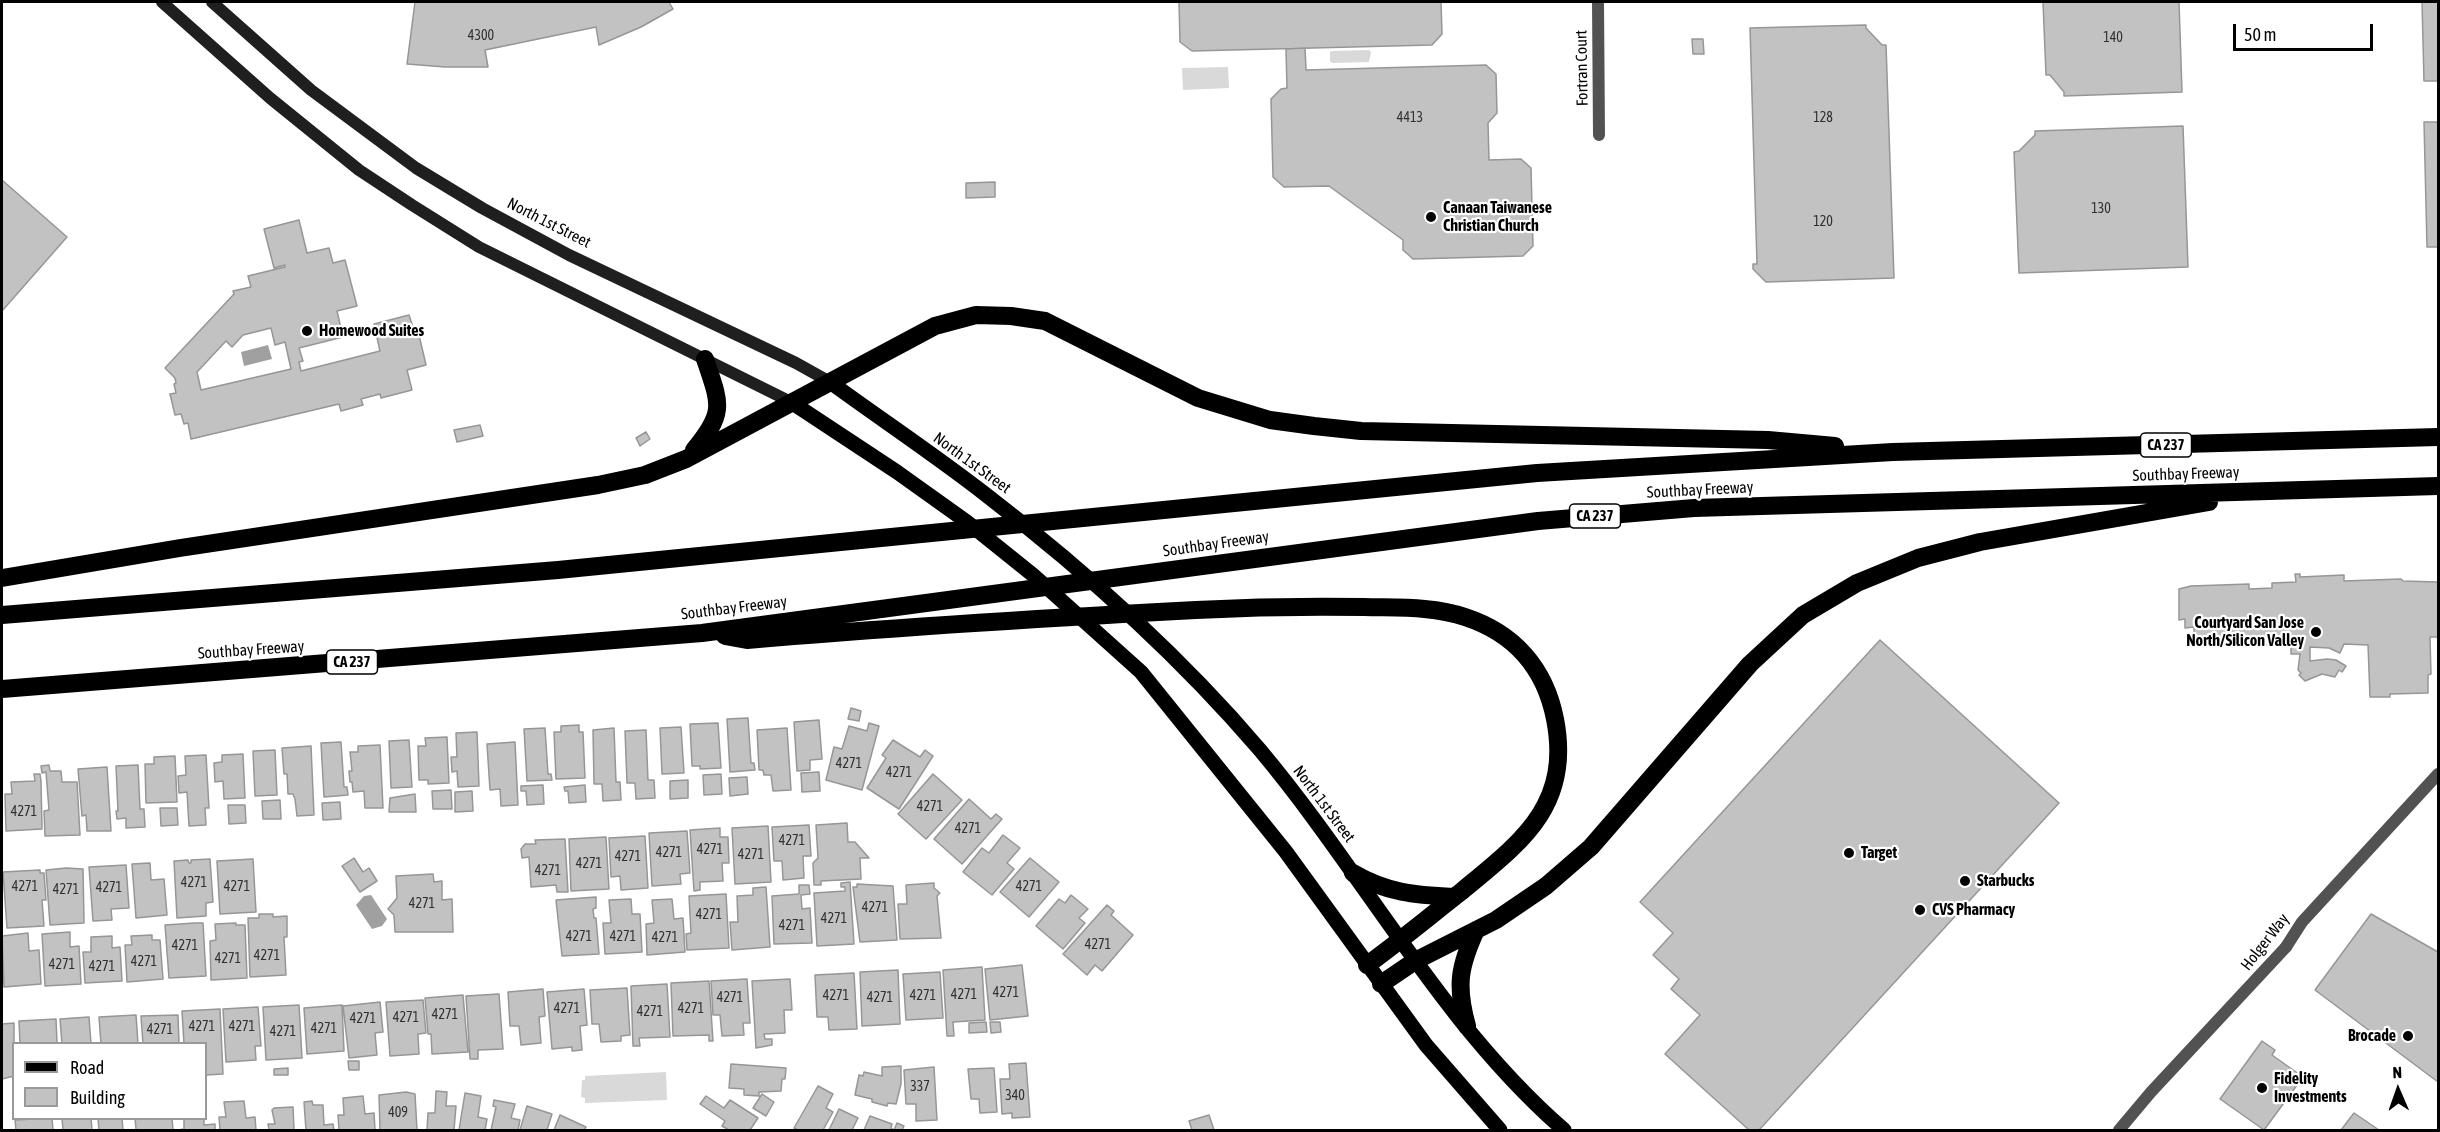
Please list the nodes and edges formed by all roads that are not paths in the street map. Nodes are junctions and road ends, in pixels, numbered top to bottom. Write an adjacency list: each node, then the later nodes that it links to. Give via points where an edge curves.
1 (162, 2): 5 (main road, via 358,170 479,247)
2 (212, 2): 6 (main road, North 1st Street, via 311,90 425,174 569,255)
3 (1598, 2): 4 (street, Fortran Court)
4 (1599, 135)
5 (705, 359): 7 (main road); 10 (highway, via 718,407 710,431)
6 (830, 382): 7 (highway); 9 (highway, via 935,326 976,315 1011,316 1045,321 1198,398 1270,420 1361,431 1768,440); 18 (main road, North 1st Street, via 983,492 1130,615 1259,749)
7 (790, 402): 10 (highway); 23 (main road, via 967,522 1141,672 1286,852)
8 (2439, 437): 9 (highway, Southbay Freeway / CA 237)
9 (1893, 452): 14 (highway, Southbay Freeway / CA 237, via 1537,473 558,570)
10 (686, 459): 13 (highway, via 645,475 598,486)
11 (2439, 486): 12 (highway, Southbay Freeway / CA 237)
12 (2269, 492): 15 (highway, Southbay Freeway / CA 237, via 1694,508 1538,521); 20 (highway, via 1980,542 1918,558 1857,583 1803,615 1750,664 1591,847 1546,886)
13 (2, 578)
14 (2, 615)
15 (702, 633): 16 (highway, Southbay Freeway / CA 237); 19 (highway, via 747,640 928,625 1271,606 1411,608 1465,617 1503,634 1534,664 1551,698 1558,736 1555,775 1544,809 1532,829)
16 (2, 689)
17 (2439, 774): 28 (street, Holger Way, via 2302,922 2286,947)
18 (1353, 873): 19 (highway, via 1397,892); 21 (main road, North 1st Street)
19 (1454, 897): 21 (highway)
20 (1476, 930): 22 (highway); 25 (highway, via 1464,957 1460,986)
21 (1400, 941): 22 (main road, North 1st Street); 23 (highway)
22 (1415, 961): 24 (highway); 25 (main road, North 1st Street)
23 (1367, 965): 24 (main road)
24 (1381, 984): 26 (main road, via 1426,1045)
25 (1467, 1026): 27 (main road, North 1st Street, via 1503,1071)
26 (1500, 1131)
27 (1564, 1131)
28 (2119, 1131)

